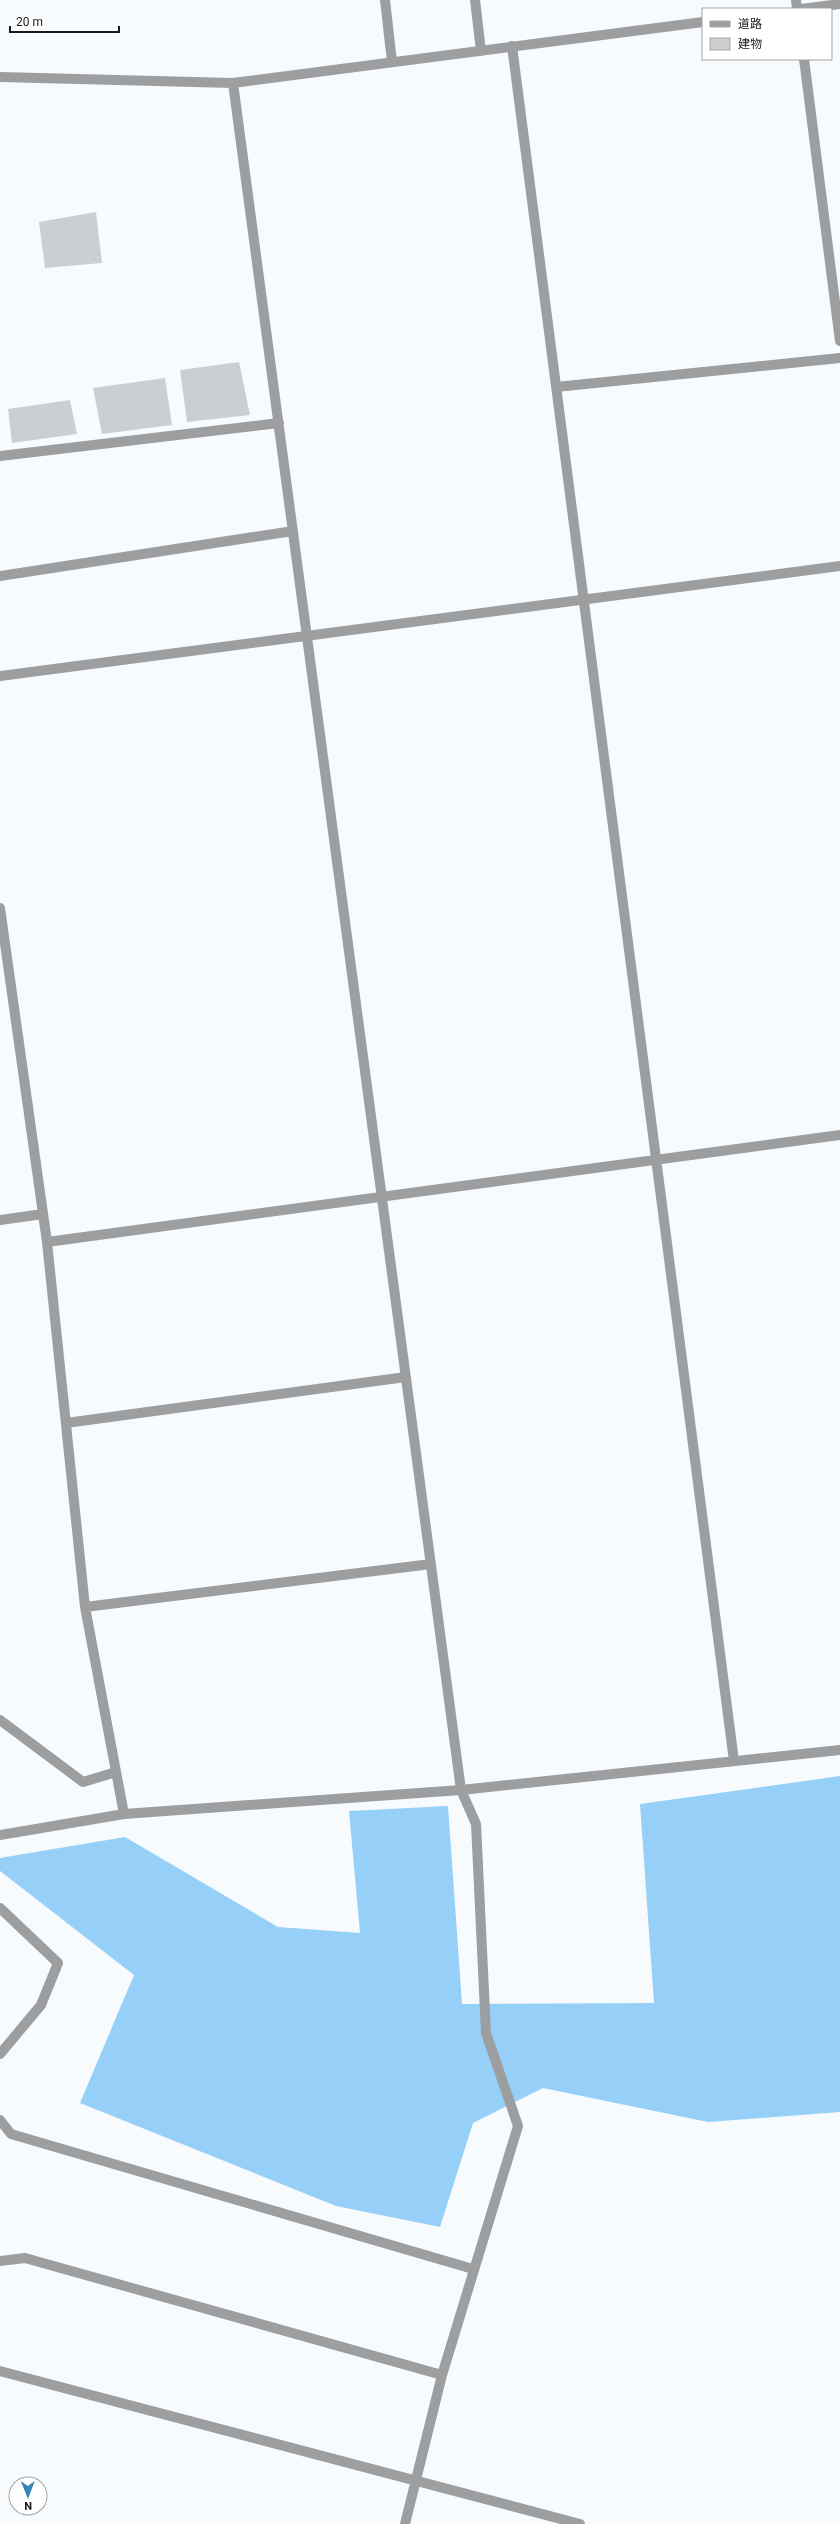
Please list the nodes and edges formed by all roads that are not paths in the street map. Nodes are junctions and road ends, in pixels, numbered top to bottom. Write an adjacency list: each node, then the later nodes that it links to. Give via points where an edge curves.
1 (384, 0): 9 (street)
2 (475, 0): 7 (street)
3 (840, 4): 4 (street)
4 (809, 8)
5 (702, 22): 6 (street)
6 (512, 46): 7 (street); 15 (street)
7 (481, 51): 9 (street)
8 (804, 60): 12 (street)
9 (392, 62): 11 (street)
10 (0, 77): 11 (street)
11 (233, 83): 16 (street)
12 (837, 292): 13 (street)
13 (840, 341)
14 (840, 358): 15 (street)
15 (556, 387): 21 (street)
16 (278, 423): 17 (street); 18 (street)
17 (0, 456)
18 (293, 531): 20 (street); 22 (street)
19 (840, 566): 21 (street)
20 (0, 576)
21 (584, 600): 22 (street); 26 (street)
22 (307, 636): 23 (street); 27 (street)
23 (0, 676)
24 (0, 908): 28 (street)
25 (840, 1135): 26 (street)
26 (656, 1160): 27 (street); 37 (street)
27 (382, 1196): 30 (street); 31 (street)
28 (44, 1214): 29 (street); 30 (street)
29 (0, 1220)
30 (47, 1242): 32 (street)
31 (406, 1377): 32 (street); 33 (street)
32 (66, 1423): 34 (street)
33 (431, 1564): 34 (street); 39 (street)
34 (85, 1607): 38 (street)
35 (0, 1720): 38 (street, via 83,1782)
36 (840, 1750): 37 (street)
37 (734, 1761): 39 (street)
38 (116, 1772): 40 (street)
39 (461, 1790): 40 (street); 46 (street, via 476,1824 486,2033 518,2126)
40 (124, 1814): 41 (street)
41 (0, 1835)
42 (0, 1908): 43 (street, via 58,1963 41,2005)
43 (0, 2054)
44 (0, 2120): 46 (street, via 11,2134)
45 (0, 2261): 48 (street, via 25,2258)
46 (473, 2269): 48 (street)
47 (0, 2372): 49 (street)
48 (442, 2375): 49 (street)
49 (416, 2480): 50 (street); 51 (street)
50 (405, 2524)
51 (580, 2524)

